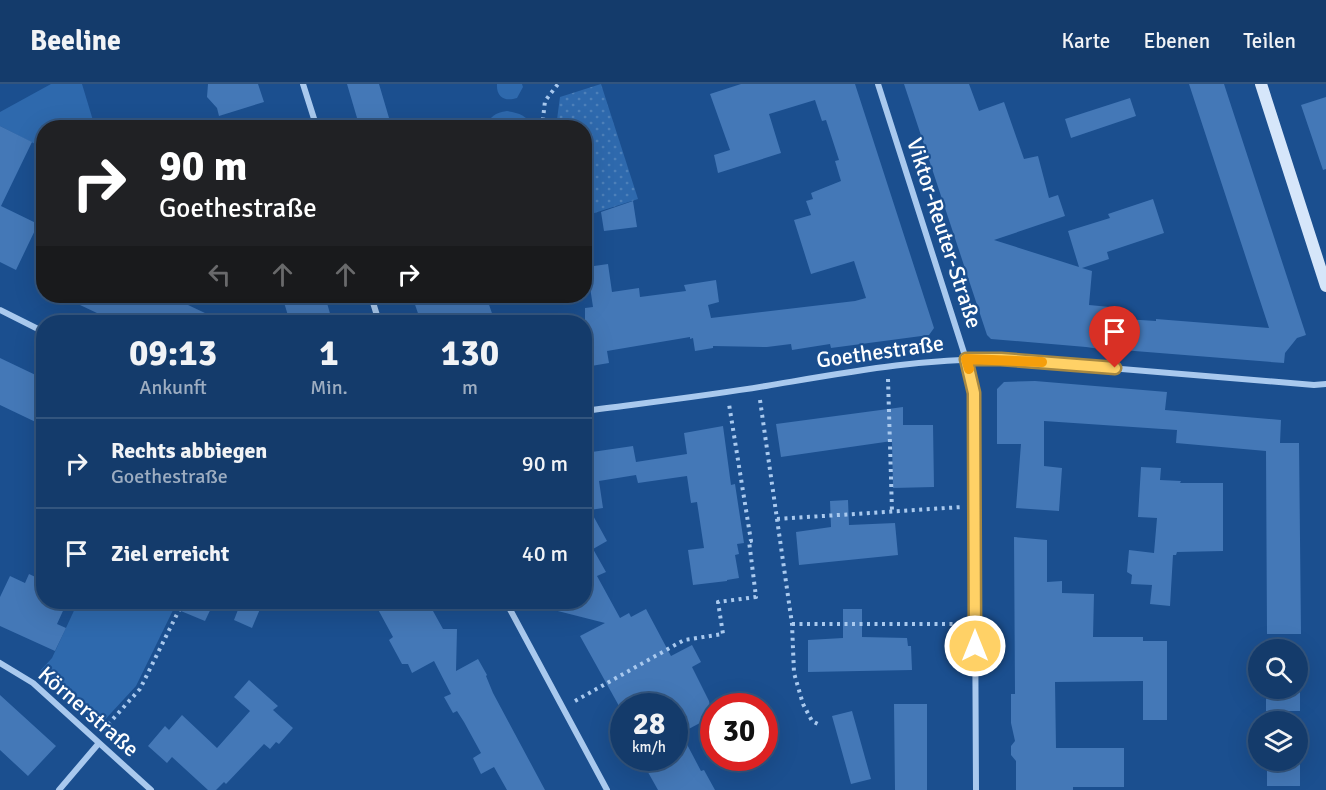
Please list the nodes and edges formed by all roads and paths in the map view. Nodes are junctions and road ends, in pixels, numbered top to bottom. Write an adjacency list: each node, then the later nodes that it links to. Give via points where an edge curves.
1 (303, 84): 5 (street)
2 (558, 84): 6 (path, via 545,101)
3 (878, 84): 10 (street, Viktor-Reuter-Straße)
4 (1264, 85): 7 (street)
5 (314, 120)
6 (543, 120)
7 (1326, 286)
8 (0, 310): 9 (street)
9 (36, 328)
10 (966, 359): 11 (street, Goethestraße); 12 (street, Goethestraße); 16 (street, Viktor-Reuter-Straße, via 974,393)
11 (888, 366): 13 (street, Goethestraße); 17 (path)
12 (1326, 384)
13 (758, 387): 14 (street, Goethestraße); 18 (path)
14 (728, 392): 15 (street, Goethestraße); 24 (path, via 756,597 718,602 723,634 684,640)
15 (592, 410)
16 (974, 507): 17 (path); 22 (street, Viktor-Reuter-Straße)
17 (892, 511): 18 (path)
18 (777, 519): 21 (path)
19 (180, 609): 26 (path, via 140,689 104,729)
20 (510, 609): 24 (street)
21 (792, 624): 22 (path); 25 (path, via 794,673 802,704)
22 (975, 624): 30 (street, Viktor-Reuter-Straße)
23 (0, 663): 26 (street, Körnerstraße, via 33,683)
24 (563, 708): 29 (street)
25 (818, 724)
26 (99, 743): 27 (street); 28 (street, Körnerstraße)
27 (59, 790)
28 (151, 790)
29 (607, 790)
30 (976, 790)

